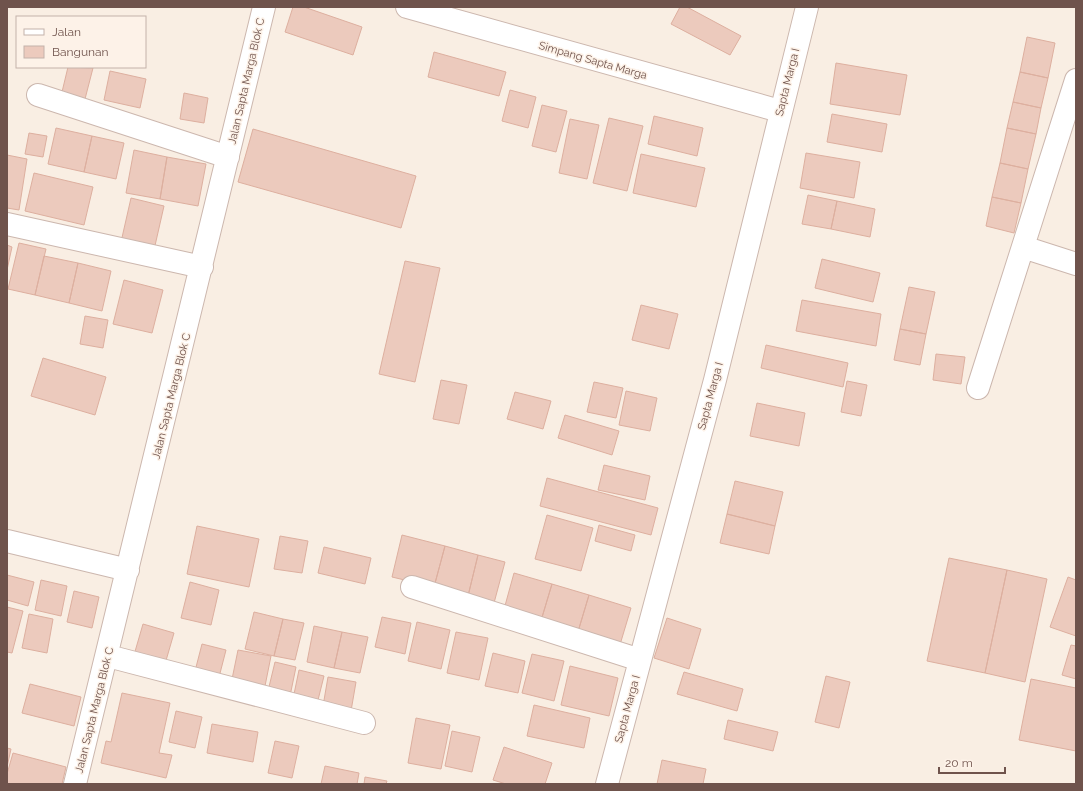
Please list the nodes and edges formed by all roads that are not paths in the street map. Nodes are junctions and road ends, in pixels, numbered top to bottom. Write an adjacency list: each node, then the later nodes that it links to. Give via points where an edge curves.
1 (264, 7): 8 (street, Jalan Sapta Marga Blok C)
2 (407, 7): 7 (street, Simpang Sapta Marga)
3 (807, 7): 7 (street, Sapta Marga I)
4 (1076, 80): 6 (street)
5 (38, 95): 8 (street)
6 (1072, 110): 10 (street)
7 (780, 111): 18 (street, Sapta Marga I, via 715,380)
8 (228, 157): 12 (street, Jalan Sapta Marga Blok C)
9 (7, 224): 12 (street)
10 (1023, 247): 11 (street); 13 (street)
11 (1076, 264)
12 (202, 267): 15 (street, Jalan Sapta Marga Blok C)
13 (978, 388)
14 (7, 541): 15 (street)
15 (128, 570): 17 (street, Jalan Sapta Marga Blok C)
16 (412, 587): 18 (street)
17 (108, 656): 19 (street); 20 (street, Jalan Sapta Marga Blok C)
18 (640, 660): 21 (street, Sapta Marga I)
19 (364, 723)
20 (75, 784)
21 (607, 784)

